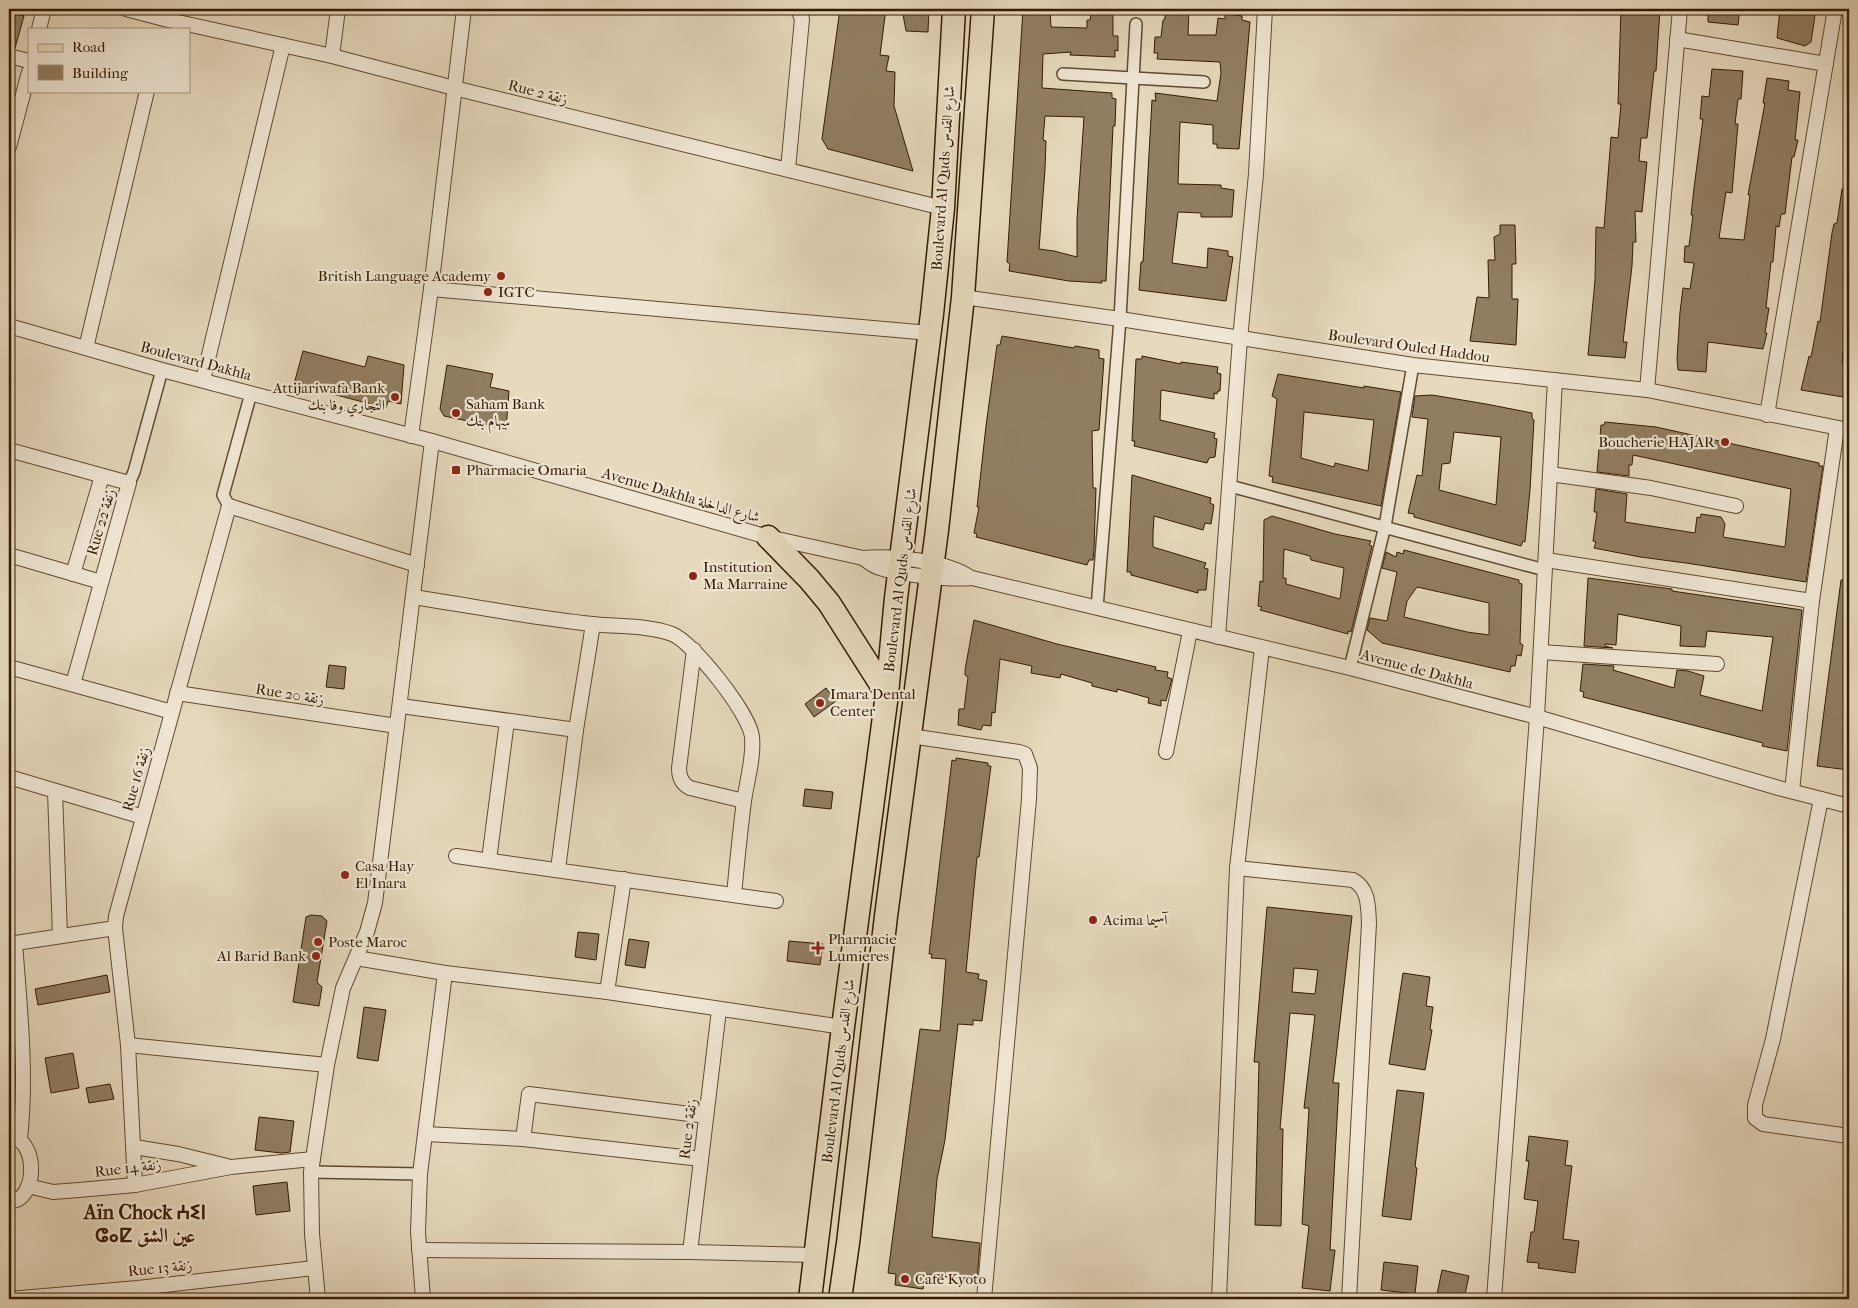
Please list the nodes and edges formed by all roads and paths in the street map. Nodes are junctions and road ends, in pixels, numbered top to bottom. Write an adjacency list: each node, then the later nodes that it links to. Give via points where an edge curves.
1 (44, 9): 13 (street)
2 (126, 9): 11 (street, Rue 2 زنقة)
3 (338, 9): 19 (street)
4 (464, 9): 26 (street)
5 (798, 9): 29 (street, via 802,19)
6 (954, 9): 30 (main road, Boulevard Al Quds شارع القدس)
7 (983, 9): 32 (main road, Boulevard Al Quds شارع القدس)
8 (1265, 9): 36 (street, via 1256,174)
9 (1680, 9): 16 (street)
10 (1835, 9): 21 (street)
11 (163, 24): 14 (street, Rue 2 زنقة)
12 (1136, 24): 24 (street)
13 (39, 28)
14 (186, 28)
15 (190, 29): 17 (street, Rue 2 زنقة)
16 (1677, 39): 21 (street); 42 (street)
17 (283, 45): 19 (street, Rue 2 زنقة); 40 (street)
18 (9, 56): 20 (street)
19 (332, 56): 26 (street, Rue 2 زنقة)
20 (28, 61)
21 (1826, 64): 44 (street)
22 (1063, 74): 24 (street)
23 (28, 76): 28 (street)
24 (1133, 78): 25 (street); 33 (street)
25 (1204, 82)
26 (454, 88): 29 (street, Rue 2 زنقة); 31 (street)
27 (147, 92): 37 (street)
28 (9, 147)
29 (788, 169): 30 (street, Rue 2 زنقة)
30 (943, 208): 35 (main road, Boulevard Al Quds شارع القدس)
31 (431, 289): 35 (street); 46 (street)
32 (963, 297): 33 (street, Boulevard Ouled Haddou); 61 (main road, Boulevard Al Quds شارع القدس)
33 (1120, 319): 36 (street, Boulevard Ouled Haddou); 66 (street)
34 (9, 326): 37 (street, Boulevard Dakhla)
35 (930, 333): 59 (main road, Boulevard Al Quds شارع القدس)
36 (1240, 339): 38 (street, Boulevard Ouled Haddou); 52 (street)
37 (86, 348): 39 (street, Boulevard Dakhla)
38 (1413, 365): 41 (street, Boulevard Ouled Haddou); 55 (street)
39 (162, 370): 40 (street, Boulevard Dakhla); 51 (street, Rue 22 زنقة)
40 (203, 380): 43 (street, Boulevard Dakhla)
41 (1555, 380): 42 (street, Boulevard Ouled Haddou); 49 (street)
42 (1647, 390): 44 (street, Boulevard Ouled Haddou)
43 (250, 393): 46 (street, Boulevard Dakhla); 53 (street, Rue 16 زنقة, via 222,495)
44 (1767, 414): 45 (street, Boulevard Ouled Haddou)
45 (1843, 429): 65 (street)
46 (411, 436): 47 (street, Boulevard Dakhla)
47 (432, 441): 56 (street, Avenue Dakhla شارع الداخلة); 58 (street)
48 (9, 450): 50 (street)
49 (1550, 474): 54 (street, via 1651,488); 60 (street)
50 (102, 476): 51 (street); 62 (street, Rue 22 زنقة)
51 (129, 483): 63 (street, Rue 22 زنقة)
52 (1230, 486): 55 (street); 69 (street)
53 (230, 506): 58 (street); 77 (street, Rue 16 زنقة)
54 (1736, 506)
55 (1386, 526): 60 (street); 75 (street)
56 (768, 537): 59 (street, Avenue Dakhla شارع الداخلة, via 863,558 878,557); 78 (main road, via 829,603)
57 (9, 555): 62 (street)
58 (417, 565): 64 (street)
59 (900, 565): 61 (street, Avenue de Dakhla); 78 (main road, Boulevard Al Quds شارع القدس)
60 (1546, 565): 65 (street); 72 (street)
61 (932, 570): 66 (street, Avenue de Dakhla, via 956,570 972,578); 85 (main road, Boulevard Al Quds شارع القدس)
62 (74, 574): 63 (street)
63 (101, 582): 76 (street, Rue 22 زنقة)
64 (413, 597): 67 (street); 79 (street)
65 (1812, 601): 89 (street)
66 (1097, 608): 68 (street, Avenue de Dakhla)
67 (592, 624): 71 (street, via 648,628 671,634); 84 (street)
68 (1190, 631): 69 (street, Avenue de Dakhla); 86 (street)
69 (1218, 637): 70 (street, Avenue de Dakhla)
70 (1262, 648): 75 (street, Avenue de Dakhla); 96 (street)
71 (694, 650): 91 (street, via 726,689 752,734); 91 (street, via 680,777 690,788)
72 (1541, 652): 73 (street); 81 (street)
73 (1716, 664)
74 (9, 667): 76 (street)
75 (1350, 668): 81 (street, Avenue de Dakhla)
76 (73, 684): 80 (street)
77 (177, 693): 80 (street, Rue 16 زنقة); 83 (street, Rue 20 زنقة)
78 (887, 694): 108 (main road, Boulevard Al Quds شارع القدس)
79 (400, 706): 82 (street); 83 (street)
80 (172, 712): 93 (street, Rue 16 زنقة)
81 (1537, 717): 89 (street, Avenue de Dakhla); 137 (street)
82 (507, 721): 84 (street); 95 (street)
83 (397, 726): 104 (street, via 376,903)
84 (576, 730): 97 (street)
85 (910, 736): 133 (main road, Boulevard Al Quds شارع القدس); 134 (street, via 1019,752 1025,754 1030,768)
86 (1166, 752)
87 (9, 777): 88 (street)
88 (55, 791): 93 (street); 102 (street)
89 (1792, 792): 90 (street, Avenue de Dakhla)
90 (1822, 799): 92 (street, Avenue de Dakhla); 114 (street, via 1773,1039 1755,1106 1756,1118 1763,1124)
91 (744, 801): 99 (street)
92 (1849, 806)
93 (143, 817): 101 (street, Rue 16 زنقة, via 121,894)
94 (456, 856): 95 (street)
95 (489, 860): 97 (street)
96 (1238, 868): 135 (street); 136 (street, via 1353,880 1363,887 1368,903 1362,1081)
97 (558, 870): 98 (street)
98 (624, 880): 99 (street); 106 (street)
99 (734, 895): 100 (street)
100 (776, 901)
101 (116, 928): 102 (street); 110 (street, Rue 16 زنقة)
102 (60, 936): 103 (street)
103 (12, 944): 109 (street)
104 (356, 958): 105 (street); 111 (street, via 343,988)
105 (445, 973): 106 (street); 113 (street)
106 (607, 992): 107 (street)
107 (719, 1010): 108 (street); 112 (street, Rue 2 زنقة)
108 (843, 1027): 127 (main road, Boulevard Al Quds شارع القدس)
109 (15, 1037): 115 (street, via 23,1106)
110 (128, 1045): 111 (street); 117 (street, Rue 16 زنقة)
111 (327, 1065): 119 (street)
112 (706, 1116): 116 (street, via 529,1094); 118 (street, Rue 2 زنقة)
113 (425, 1134): 116 (street); 121 (street)
114 (1849, 1136)
115 (14, 1138): 123 (street, via 28,1149)
116 (523, 1139): 118 (street)
117 (134, 1147): 120 (street, Rue 14 زنقة); 122 (street, Rue 16 زنقة)
118 (701, 1158): 126 (street, Rue 2 زنقة)
119 (312, 1166): 120 (street, Rue 14 زنقة); 121 (street); 128 (street)
120 (231, 1167): 122 (street, Rue 14 زنقة)
121 (420, 1174): 125 (street)
122 (135, 1185): 123 (street, Rue 14 زنقة, via 59,1192)
123 (28, 1186): 124 (street, via 22,1197)
124 (9, 1201)
125 (419, 1250): 126 (street); 131 (street)
126 (690, 1252): 127 (street)
127 (815, 1255): 132 (main road, Boulevard Al Quds شارع القدس)
128 (314, 1268): 129 (street, Rue 13 زنقة); 130 (street)
129 (9, 1299)
130 (318, 1299)
131 (423, 1299)
132 (810, 1299)
133 (840, 1299)
134 (984, 1299)
135 (1219, 1299)
136 (1349, 1299)
137 (1494, 1299)

